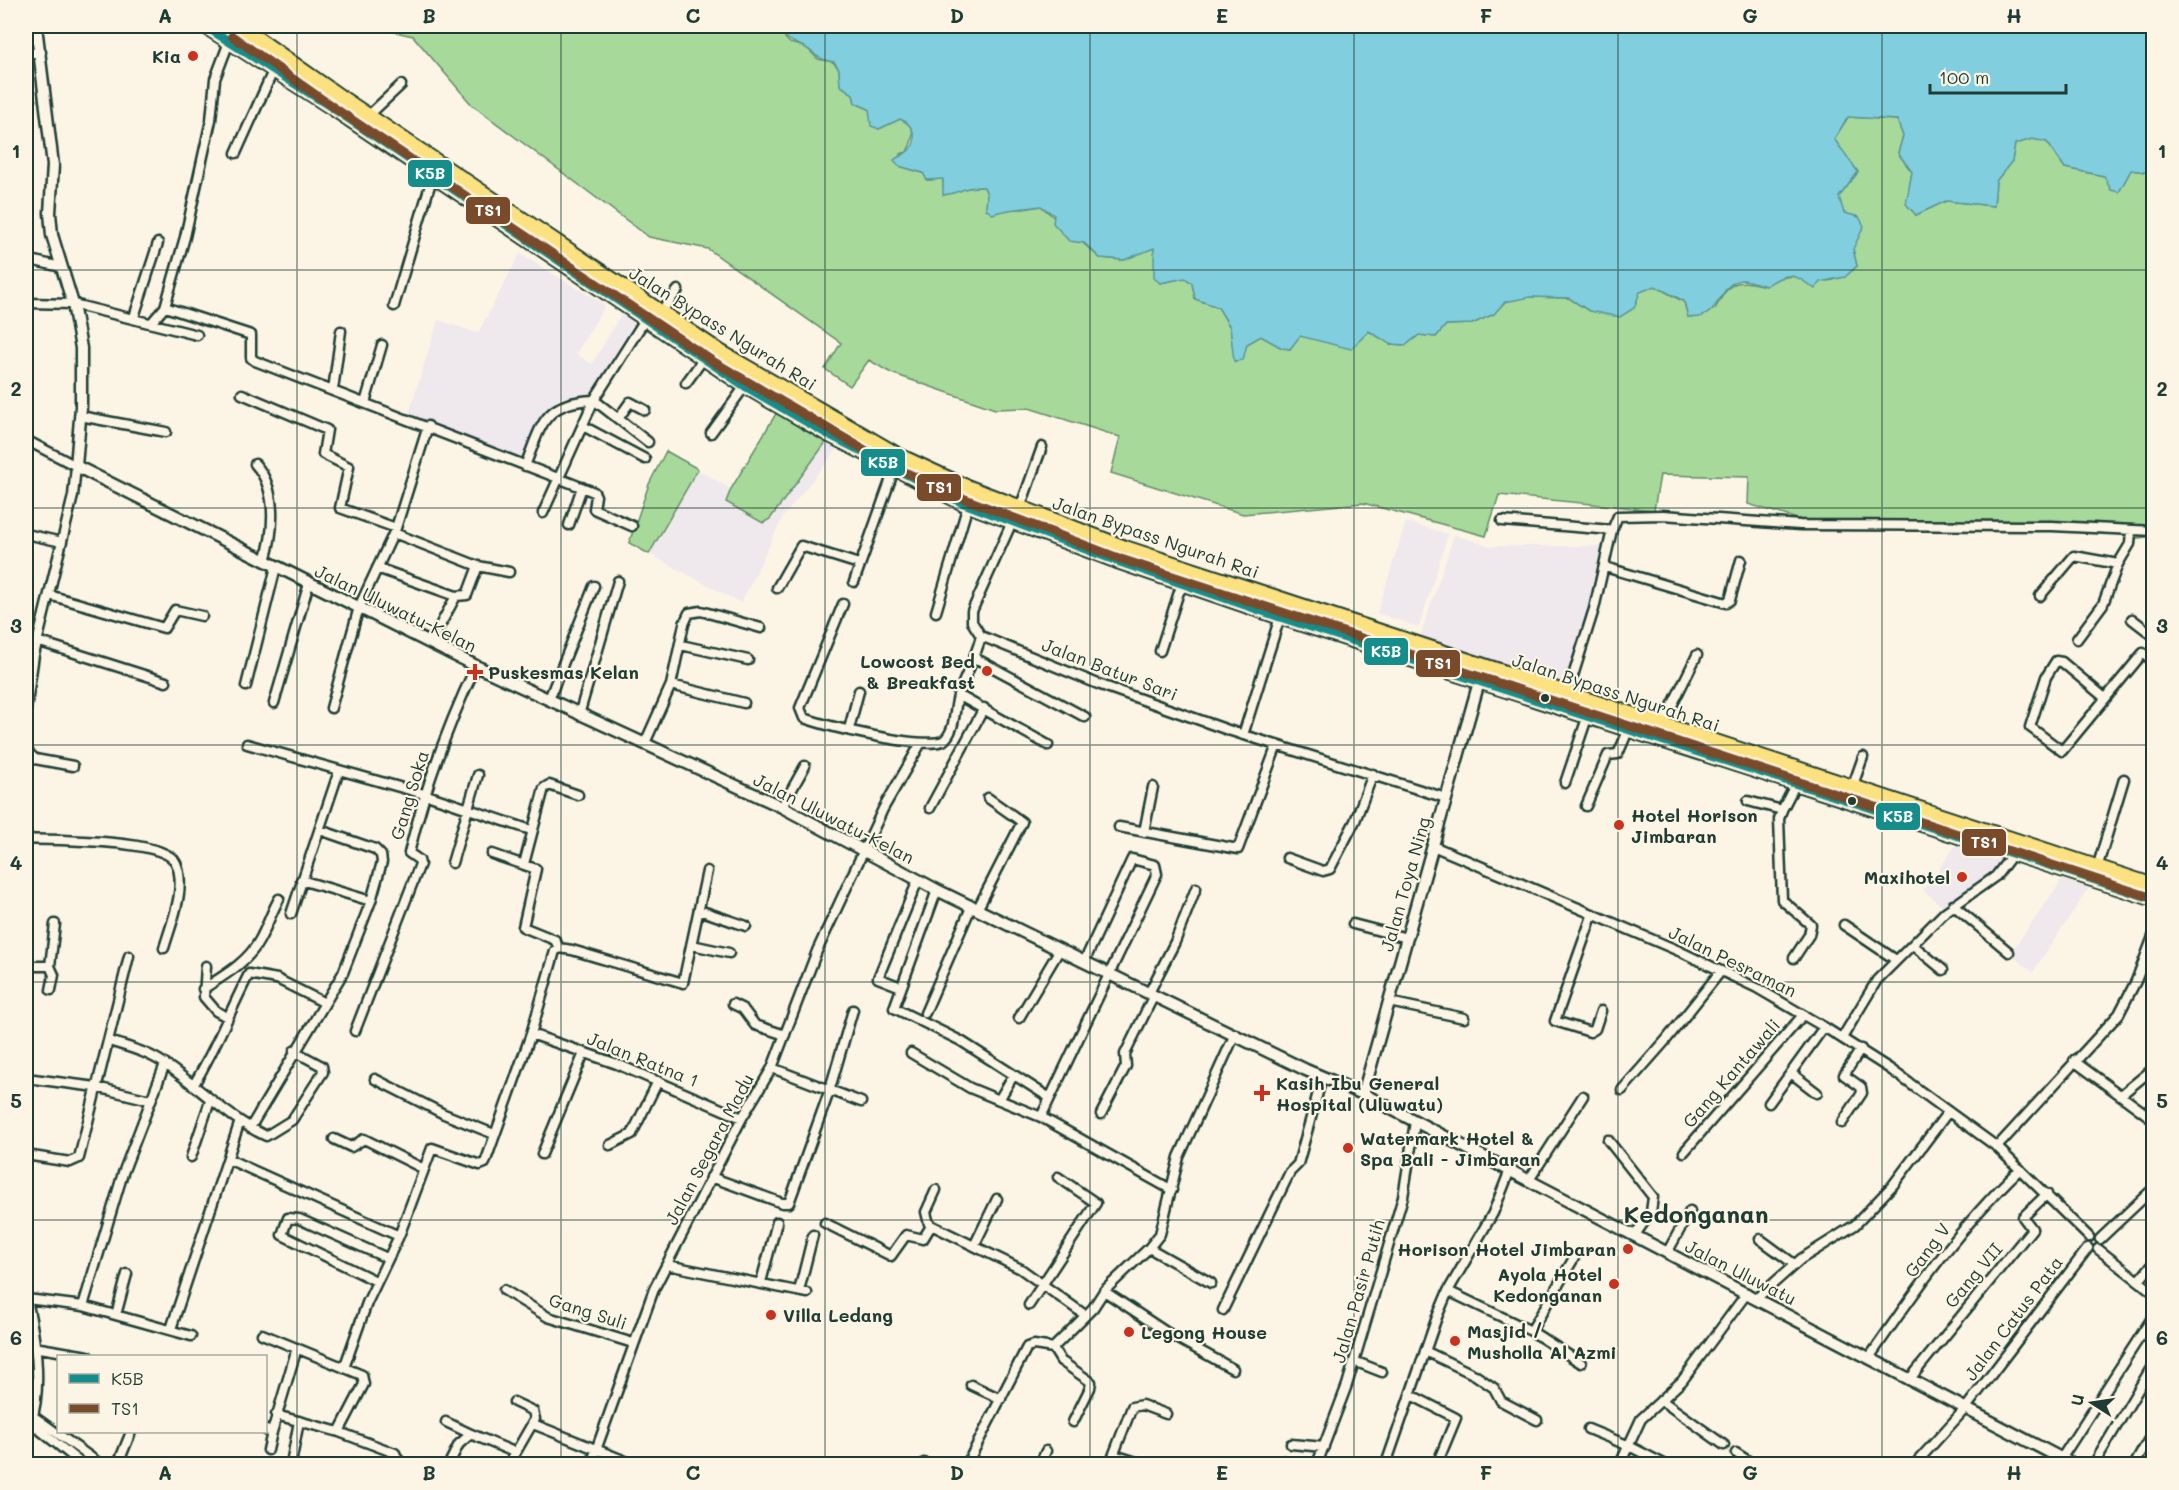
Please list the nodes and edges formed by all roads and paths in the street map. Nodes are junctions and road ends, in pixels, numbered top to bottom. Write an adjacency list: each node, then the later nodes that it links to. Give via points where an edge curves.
1 (36, 26): 5 (street)
2 (206, 26): 4 (highway, Jalan Bypass Ngurah Rai)
3 (239, 26): 9 (highway, Jalan Bypass Ngurah Rai)
4 (229, 42): 7 (highway, Jalan Bypass Ngurah Rai); 20 (street, via 215,79 205,147)
5 (41, 52): 6 (street); 15 (street, via 53,165 51,224)
6 (26, 54)
7 (273, 71): 9 (highway, Jalan Bypass Ngurah Rai); 11 (street)
8 (401, 85): 10 (street)
9 (337, 102): 10 (highway, Jalan Bypass Ngurah Rai); 12 (highway, Jalan Bypass Ngurah Rai)
10 (368, 116): 21 (highway, Jalan Bypass Ngurah Rai)
11 (236, 153)
12 (433, 175): 19 (street); 23 (highway, Jalan Bypass Ngurah Rai)
13 (158, 243): 22 (street)
14 (26, 259): 15 (street)
15 (61, 267): 18 (street)
16 (678, 290): 21 (street)
17 (26, 303): 18 (street)
18 (74, 304): 22 (street); 36 (street, via 81,348)
19 (394, 306)
20 (165, 307): 24 (street); 31 (street, via 250,335 251,358 255,361)
21 (661, 312): 53 (highway, Jalan Bypass Ngurah Rai, via 720,352 899,456)
22 (134, 317): 24 (street)
23 (646, 318): 28 (highway, Jalan Bypass Ngurah Rai); 33 (street)
24 (152, 322): 26 (street)
25 (341, 331): 31 (street)
26 (197, 334)
27 (381, 345): 34 (street)
28 (704, 358): 29 (street); 30 (highway, Jalan Bypass Ngurah Rai)
29 (686, 383)
30 (744, 386): 41 (street); 49 (highway, Jalan Bypass Ngurah Rai)
31 (333, 390): 34 (street)
32 (242, 394): 61 (street, via 327,430 323,454 349,468 340,508)
33 (594, 400): 37 (street); 39 (street); 48 (street, via 565,405 549,413)
34 (365, 403): 38 (street)
35 (645, 410): 37 (street, via 630,402)
36 (80, 416): 40 (street); 47 (street)
37 (618, 419): 43 (street)
38 (428, 426): 48 (street); 61 (street)
39 (584, 426): 45 (street); 50 (street)
40 (166, 432)
41 (711, 433)
42 (26, 440): 47 (street)
43 (648, 442)
44 (1042, 447): 53 (street)
45 (645, 459)
46 (255, 464): 66 (street, via 264,476 271,506)
47 (76, 466): 64 (street); 66 (street, Jalan Uluwatu-Kelan)
48 (525, 466): 50 (street)
49 (894, 470): 52 (highway, Jalan Bypass Ngurah Rai); 67 (street)
50 (558, 477): 51 (street); 54 (street)
51 (582, 487): 57 (street); 58 (street, via 596,493 594,509)
52 (968, 505): 56 (highway, Jalan Bypass Ngurah Rai); 84 (street)
53 (1020, 508): 101 (highway, Jalan Bypass Ngurah Rai, via 1125,548)
54 (543, 513)
55 (1502, 521): 59 (street)
56 (1012, 522): 76 (highway, Jalan Bypass Ngurah Rai); 89 (street, via 972,611 972,622)
57 (569, 525)
58 (632, 525)
59 (1612, 530): 60 (street, via 1616,517 1630,514 1800,525); 70 (street)
60 (2131, 530): 62 (street); 68 (street, via 2130,544)
61 (395, 531): 69 (street); 71 (street)
62 (2154, 531)
63 (26, 534): 64 (street)
64 (62, 542): 79 (street)
65 (1741, 560): 70 (street, via 1726,603)
66 (270, 564): 75 (street, Jalan Uluwatu-Kelan); 106 (street)
67 (859, 564): 74 (street); 78 (street, via 801,546)
68 (2118, 564): 81 (street, via 2074,556); 91 (street, via 2103,604)
69 (478, 566): 72 (street); 80 (street, via 467,595)
70 (1605, 567): 109 (street)
71 (377, 568): 80 (street); 83 (street)
72 (509, 572)
73 (618, 581): 117 (street)
74 (854, 582)
75 (309, 583): 83 (street, Jalan Uluwatu-Kelan); 112 (street)
76 (1185, 584): 86 (highway, Jalan Bypass Ngurah Rai); 95 (street)
77 (594, 586): 111 (street)
78 (777, 588)
79 (49, 595): 85 (street, via 166,628 175,610); 92 (street)
80 (456, 596): 93 (street)
81 (2040, 596)
82 (843, 604): 121 (street, via 800,711 804,718)
83 (359, 607): 93 (street, Jalan Uluwatu-Kelan); 114 (street)
84 (936, 612)
85 (202, 616)
86 (1280, 617): 104 (highway, Jalan Bypass Ngurah Rai); 123 (street)
87 (2132, 619): 90 (street)
88 (761, 628): 94 (street, via 693,610 686,618)
89 (981, 636): 98 (street); 123 (street, Jalan Batur Sari, via 1098,684)
90 (2154, 636)
91 (2077, 639)
92 (38, 641): 102 (street); 103 (street)
93 (430, 642): 100 (street, Jalan Uluwatu-Kelan)
94 (681, 645): 99 (street); 105 (street)
95 (1160, 651)
96 (1697, 655): 120 (street)
97 (2152, 657): 110 (street, via 2143,653)
98 (975, 658): 108 (street); 118 (street)
99 (748, 660)
100 (476, 666): 111 (street, Jalan Uluwatu-Kelan); 141 (street, Gang Soka)
101 (1484, 668): 104 (highway); 109 (highway, Jalan Bypass Ngurah Rai)
102 (29, 669): 116 (street)
103 (166, 682)
104 (1479, 682): 119 (highway, Jalan Bypass Ngurah Rai); 144 (street, Jalan Toya Ning)
105 (671, 685): 113 (street); 124 (street)
106 (246, 686)
107 (859, 691): 121 (street)
108 (958, 695): 115 (street); 125 (street, via 948,736 940,742)
109 (1567, 695): 120 (highway, Jalan Bypass Ngurah Rai)
110 (2105, 698): 110 (street, via 2062,662 2055,661 2030,727 2062,751)
111 (549, 699): 117 (street, Jalan Uluwatu-Kelan)
112 (274, 703)
113 (744, 703)
114 (331, 708)
115 (984, 708): 127 (street); 149 (street)
116 (26, 710)
117 (579, 715): 124 (street, Jalan Uluwatu-Kelan)
118 (1085, 717)
119 (1587, 718): 122 (highway, Jalan Bypass Ngurah Rai); 137 (street)
120 (1662, 726): 140 (highway, Jalan Bypass Ngurah Rai)
121 (849, 729): 125 (street)
122 (1628, 731): 138 (highway, Jalan Bypass Ngurah Rai); 146 (street, via 1619,754 1608,755)
123 (1243, 735): 128 (street, Jalan Batur Sari)
124 (645, 743): 147 (street, Jalan Uluwatu-Kelan)
125 (921, 743): 159 (street, via 883,809)
126 (247, 744): 133 (street)
127 (1048, 745)
128 (1277, 745): 134 (street, Jalan Batur Sari); 156 (street, via 1238,849)
129 (26, 750): 131 (street, via 35,759)
130 (1863, 757): 140 (street)
131 (73, 766)
132 (805, 766): 147 (street)
133 (339, 771): 141 (street); 154 (street)
134 (1373, 774): 144 (street, Jalan Batur Sari); 162 (street, via 1330,869)
135 (478, 775): 148 (street)
136 (2124, 779): 165 (street)
137 (1565, 783)
138 (1796, 783): 150 (street); 151 (highway, Jalan Bypass Ngurah Rai)
139 (1153, 787): 156 (street)
140 (1852, 788): 151 (highway, Jalan Bypass Ngurah Rai)
141 (424, 794): 148 (street); 218 (street, Gang Soka, via 409,853 420,864)
142 (578, 795): 155 (street, via 546,786)
143 (988, 798): 176 (street, via 1022,824)
144 (1446, 798): 158 (street, Jalan Toya Ning)
145 (1748, 801): 150 (street)
146 (1586, 806)
147 (782, 807): 159 (street, Jalan Uluwatu-Kelan)
148 (470, 808): 155 (street); 163 (street)
149 (930, 808)
150 (1782, 810): 194 (street, via 1782,900 1811,925)
151 (1920, 818): 153 (highway, Jalan Bypass Ngurah Rai)
152 (1119, 827): 156 (street)
153 (1949, 828): 161 (highway, Jalan Bypass Ngurah Rai); 165 (highway, Jalan Bypass Ngurah Rai)
154 (320, 830): 167 (street); 174 (street, via 375,849 381,855)
155 (531, 830): 164 (street)
156 (1144, 832)
157 (26, 839): 188 (street, via 136,845 169,855 176,862 179,875 177,901)
158 (1433, 846): 179 (street, Jalan Pesraman); 185 (street, Jalan Toya Ning)
159 (865, 852): 168 (street, Jalan Uluwatu-Kelan); 221 (street, Jalan Segara Madu, via 817,951)
160 (492, 854): 164 (street)
161 (2012, 855): 173 (highway, Jalan Bypass Ngurah Rai); 175 (street, via 1996,876)
162 (1287, 858)
163 (452, 863)
164 (524, 864): 189 (street, via 536,871 523,927 555,940)
165 (2097, 868): 169 (highway, Jalan Bypass Ngurah Rai)
166 (706, 871): 177 (street)
167 (301, 880): 174 (street); 178 (street)
168 (918, 880): 171 (street, Jalan Uluwatu-Kelan); 203 (street, via 878,978)
169 (2154, 886)
170 (1197, 888): 206 (street)
171 (938, 890): 176 (street, Jalan Uluwatu-Kelan); 203 (street)
172 (279, 899): 204 (street, via 248,957)
173 (2154, 899)
174 (371, 901): 208 (street, via 348,961)
175 (1953, 905): 187 (street); 191 (street)
176 (975, 907): 190 (street, Jalan Uluwatu-Kelan); 212 (street)
177 (699, 910): 183 (street); 186 (street)
178 (291, 914)
179 (1592, 916): 201 (street, Jalan Pesraman); 211 (street, via 1555,1021 1590,1032 1595,1029)
180 (55, 924): 198 (street)
181 (1353, 924): 185 (street)
182 (1844, 925): 196 (street)
183 (746, 926)
184 (2154, 934): 228 (street, via 2119,1014)
185 (1407, 938): 207 (street, Jalan Toya Ning)
186 (692, 945): 189 (street, via 686,981 682,984); 192 (street)
187 (1913, 945): 196 (street); 200 (street)
188 (164, 948)
189 (559, 948): 219 (street)
190 (1060, 949): 195 (street, Jalan Uluwatu-Kelan); 215 (street)
191 (2009, 952)
192 (729, 953)
193 (129, 956): 223 (street)
194 (1794, 958)
195 (1085, 960): 202 (street, Jalan Uluwatu-Kelan); 202 (street, via 1131,860 1155,865 1157,874)
196 (1896, 960): 222 (street, via 1867,993)
197 (26, 966): 198 (street)
198 (50, 966): 205 (street, via 54,975)
199 (206, 966): 204 (street)
200 (1943, 970)
201 (1721, 971): 213 (street, Jalan Pesraman); 240 (street)
202 (1109, 972): 206 (street, Jalan Uluwatu-Kelan); 246 (street)
203 (901, 987): 233 (street, via 895,1009 961,1041)
204 (203, 989): 214 (street, via 207,1003)
205 (51, 990)
206 (1151, 994): 220 (street, Jalan Uluwatu-Kelan); 253 (street, via 1125,1054 1126,1066)
207 (1389, 1002): 216 (street); 243 (street, Jalan Toya Ning)
208 (325, 1003): 214 (street, via 277,980 251,973); 225 (street)
209 (733, 1004): 221 (street, via 743,1009 755,1025)
210 (853, 1010): 241 (street)
211 (1601, 1011)
212 (925, 1013)
213 (1803, 1015): 217 (street, Jalan Pesraman); 266 (street, Gang Kantawali)
214 (227, 1017): 238 (street, via 213,1053)
215 (1020, 1018)
216 (1464, 1018)
217 (1824, 1027): 222 (street, Jalan Pesraman); 232 (street)
218 (355, 1031)
219 (531, 1034): 226 (street, Jalan Ratna 1); 261 (street)
220 (1235, 1034): 234 (street, Jalan Uluwatu-Kelan); 279 (street, via 1183,1149)
221 (785, 1035): 230 (street, Jalan Segara Madu)
222 (1842, 1038): 224 (street, Jalan Pesraman)
223 (109, 1041): 229 (street); 239 (street)
224 (1861, 1049): 252 (street, Jalan Pesraman); 259 (street, via 1844,1075 1863,1093)
225 (294, 1051): 260 (street); 260 (street, via 322,1066 322,1073 284,1127 268,1136)
226 (584, 1053): 237 (street, Jalan Ratna 1); 267 (street)
227 (911, 1053): 248 (street, via 970,1088)
228 (2074, 1061): 244 (street); 265 (street)
229 (165, 1064): 238 (street); 247 (street)
230 (772, 1068): 241 (street); 255 (street, Jalan Segara Madu)
231 (2154, 1068): 244 (street)
232 (1791, 1072): 242 (street); 251 (street)
233 (1012, 1076): 246 (street); 248 (street)
234 (1322, 1077): 243 (street, Jalan Uluwatu-Kelan); 316 (street, via 1298,1164 1290,1172)
235 (26, 1078): 239 (street)
236 (375, 1079): 261 (street)
237 (658, 1081): 255 (street, Jalan Ratna 1); 264 (street, via 632,1134)
238 (193, 1086): 249 (street)
239 (96, 1087): 247 (street); 268 (street, via 77,1160)
240 (1622, 1090)
241 (829, 1092): 250 (street); 274 (street, via 787,1204)
242 (1817, 1092)
243 (1363, 1095): 258 (street, Jalan Uluwatu)
244 (2121, 1095): 256 (street)
245 (1583, 1096): 276 (street)
246 (1050, 1098): 254 (street)
247 (150, 1100): 315 (street, via 123,1173)
248 (999, 1100): 254 (street)
249 (210, 1101): 257 (street); 269 (street)
250 (861, 1102)
251 (1769, 1103)
252 (1948, 1112): 265 (street, Jalan Pesraman); 300 (street, via 1893,1185 1855,1225)
253 (1101, 1114)
254 (1041, 1117): 279 (street)
255 (742, 1118): 274 (street, Jalan Segara Madu)
256 (2154, 1120)
257 (240, 1121): 260 (street); 270 (street)
258 (1415, 1122): 273 (street, Jalan Uluwatu); 332 (street, Jalan Pasir Putih, via 1403,1197)
259 (1842, 1123)
260 (250, 1128)
261 (494, 1134): 271 (street, via 483,1165 432,1148)
262 (334, 1139): 271 (street, via 352,1147 364,1139)
263 (1608, 1140): 287 (street, via 1653,1197 1651,1212)
264 (610, 1145)
265 (1996, 1147): 272 (street, Jalan Pesraman)
266 (1684, 1152)
267 (542, 1154)
268 (26, 1155)
269 (191, 1157)
270 (228, 1159): 288 (street); 321 (street)
271 (424, 1169): 288 (street)
272 (2020, 1169): 280 (street, Jalan Pesraman); 331 (street, Gang V, via 1955,1238)
273 (1510, 1170): 276 (street, Jalan Uluwatu); 310 (street, via 1484,1230)
274 (711, 1177): 301 (street, Jalan Segara Madu)
275 (1058, 1177): 307 (street, via 1096,1203)
276 (1529, 1180): 287 (street, Jalan Uluwatu)
277 (2154, 1188): 291 (street)
278 (936, 1190): 285 (street, via 925,1215)
279 (1172, 1190): 293 (street, via 1163,1226)
280 (2047, 1194): 289 (street, Jalan Pesraman); 338 (street, Gang VII, via 2023,1217 2032,1229)
281 (997, 1199): 292 (street)
282 (1690, 1211): 296 (street)
283 (777, 1222): 305 (street)
284 (825, 1223): 285 (street, via 891,1256 906,1235 923,1239)
285 (931, 1226): 292 (street)
286 (813, 1235): 305 (street, via 803,1292)
287 (1635, 1235): 296 (street, Jalan Uluwatu)
288 (399, 1236): 297 (street)
289 (2089, 1237): 291 (street); 294 (street)
290 (1760, 1239): 300 (street)
291 (2100, 1239): 295 (street)
292 (974, 1246): 307 (street)
293 (1149, 1248): 306 (street); 309 (street)
294 (2088, 1248): 295 (street); 344 (street, Jalan Catus Pata)
295 (2098, 1249): 304 (street)
296 (1667, 1253): 312 (street, Jalan Uluwatu)
297 (387, 1258): 303 (street); 303 (street, via 299,1219 288,1218 282,1235)
298 (1574, 1258): 322 (street)
299 (2154, 1262): 304 (street)
300 (1794, 1264): 312 (street)
301 (667, 1265): 305 (street); 325 (street, Jalan Segara Madu)
302 (127, 1275): 317 (street)
303 (376, 1281): 335 (street)
304 (2139, 1281): 311 (street)
305 (761, 1282)
306 (1211, 1282)
307 (1043, 1283): 314 (street); 318 (street)
308 (504, 1290): 325 (street, Gang Suli, via 548,1317)
309 (1104, 1291): 318 (street); 336 (street, via 1166,1332)
310 (1448, 1291): 322 (street); 329 (street)
311 (2154, 1293)
312 (1752, 1296): 331 (street, Jalan Uluwatu); 342 (street, via 1682,1381)
313 (26, 1297): 315 (street); 320 (street)
314 (1029, 1305)
315 (83, 1306): 317 (street)
316 (1223, 1310)
317 (116, 1315): 321 (street)
318 (1085, 1315): 328 (street)
319 (2154, 1315): 369 (street)
320 (28, 1319): 326 (street)
321 (171, 1329): 324 (street)
322 (1530, 1331): 333 (street)
323 (262, 1334): 327 (street)
324 (191, 1336)
325 (633, 1343): 364 (street, Jalan Segara Madu)
326 (34, 1347): 330 (street); 347 (street)
327 (297, 1348): 335 (street); 346 (street)
328 (1053, 1348): 341 (street, via 1027,1347); 351 (street, via 1061,1361 1091,1382)
329 (1425, 1351): 340 (street); 348 (street, via 1475,1375 1494,1388 1501,1401)
330 (82, 1355)
331 (1869, 1358): 338 (street, Jalan Uluwatu)
332 (1354, 1361): 337 (street); 362 (street, Jalan Pasir Putih)
333 (1581, 1363)
334 (2154, 1363): 391 (street)
335 (345, 1368): 356 (street, via 364,1379)
336 (1233, 1369)
337 (1382, 1372)
338 (1909, 1380): 344 (street, Jalan Uluwatu)
339 (971, 1385): 341 (street)
340 (1411, 1395): 384 (street); 385 (street, via 1456,1418)
341 (1002, 1399): 379 (street)
342 (1661, 1400): 360 (street, via 1641,1419); 361 (street)
343 (514, 1402): 352 (street, via 533,1411)
344 (1965, 1409): 369 (street, Jalan Uluwatu); 389 (street, Jalan Catus Pata)
345 (1167, 1414): 368 (street, via 1142,1405 1132,1407)
346 (276, 1415): 349 (street); 355 (street)
347 (30, 1420): 370 (street); 371 (street)
348 (1537, 1420)
349 (299, 1421): 356 (street); 373 (street)
350 (446, 1422): 358 (street)
351 (1073, 1422)
352 (533, 1424): 364 (street); 366 (street)
353 (1588, 1430): 360 (street)
354 (2154, 1430): 392 (street)
355 (268, 1431): 363 (street)
356 (339, 1432): 374 (street, via 395,1453)
357 (130, 1433): 372 (street)
358 (471, 1434): 366 (street); 375 (street, via 459,1444)
359 (1291, 1444): 362 (street)
360 (1627, 1445): 386 (street); 387 (street)
361 (1724, 1445)
362 (1324, 1447): 383 (street, Jalan Pasir Putih)
363 (268, 1450)
364 (598, 1450): 377 (street, Jalan Segara Madu); 378 (street)
365 (1046, 1451): 380 (street)
366 (514, 1452): 376 (street)
367 (1736, 1453): 388 (street)
368 (1114, 1455): 381 (street); 382 (street)
369 (2061, 1459): 390 (street, Jalan Uluwatu)
370 (82, 1464)
371 (100, 1464)
372 (118, 1464)
373 (291, 1464)
374 (396, 1464)
375 (449, 1464)
376 (509, 1464)
377 (591, 1464)
378 (633, 1464)
379 (967, 1464)
380 (1040, 1464)
381 (1110, 1464)
382 (1143, 1464)
383 (1317, 1464)
384 (1386, 1464)
385 (1441, 1464)
386 (1620, 1464)
387 (1664, 1464)
388 (1753, 1464)
389 (1915, 1464)
390 (2072, 1464)
391 (2094, 1464)
392 (2135, 1464)

